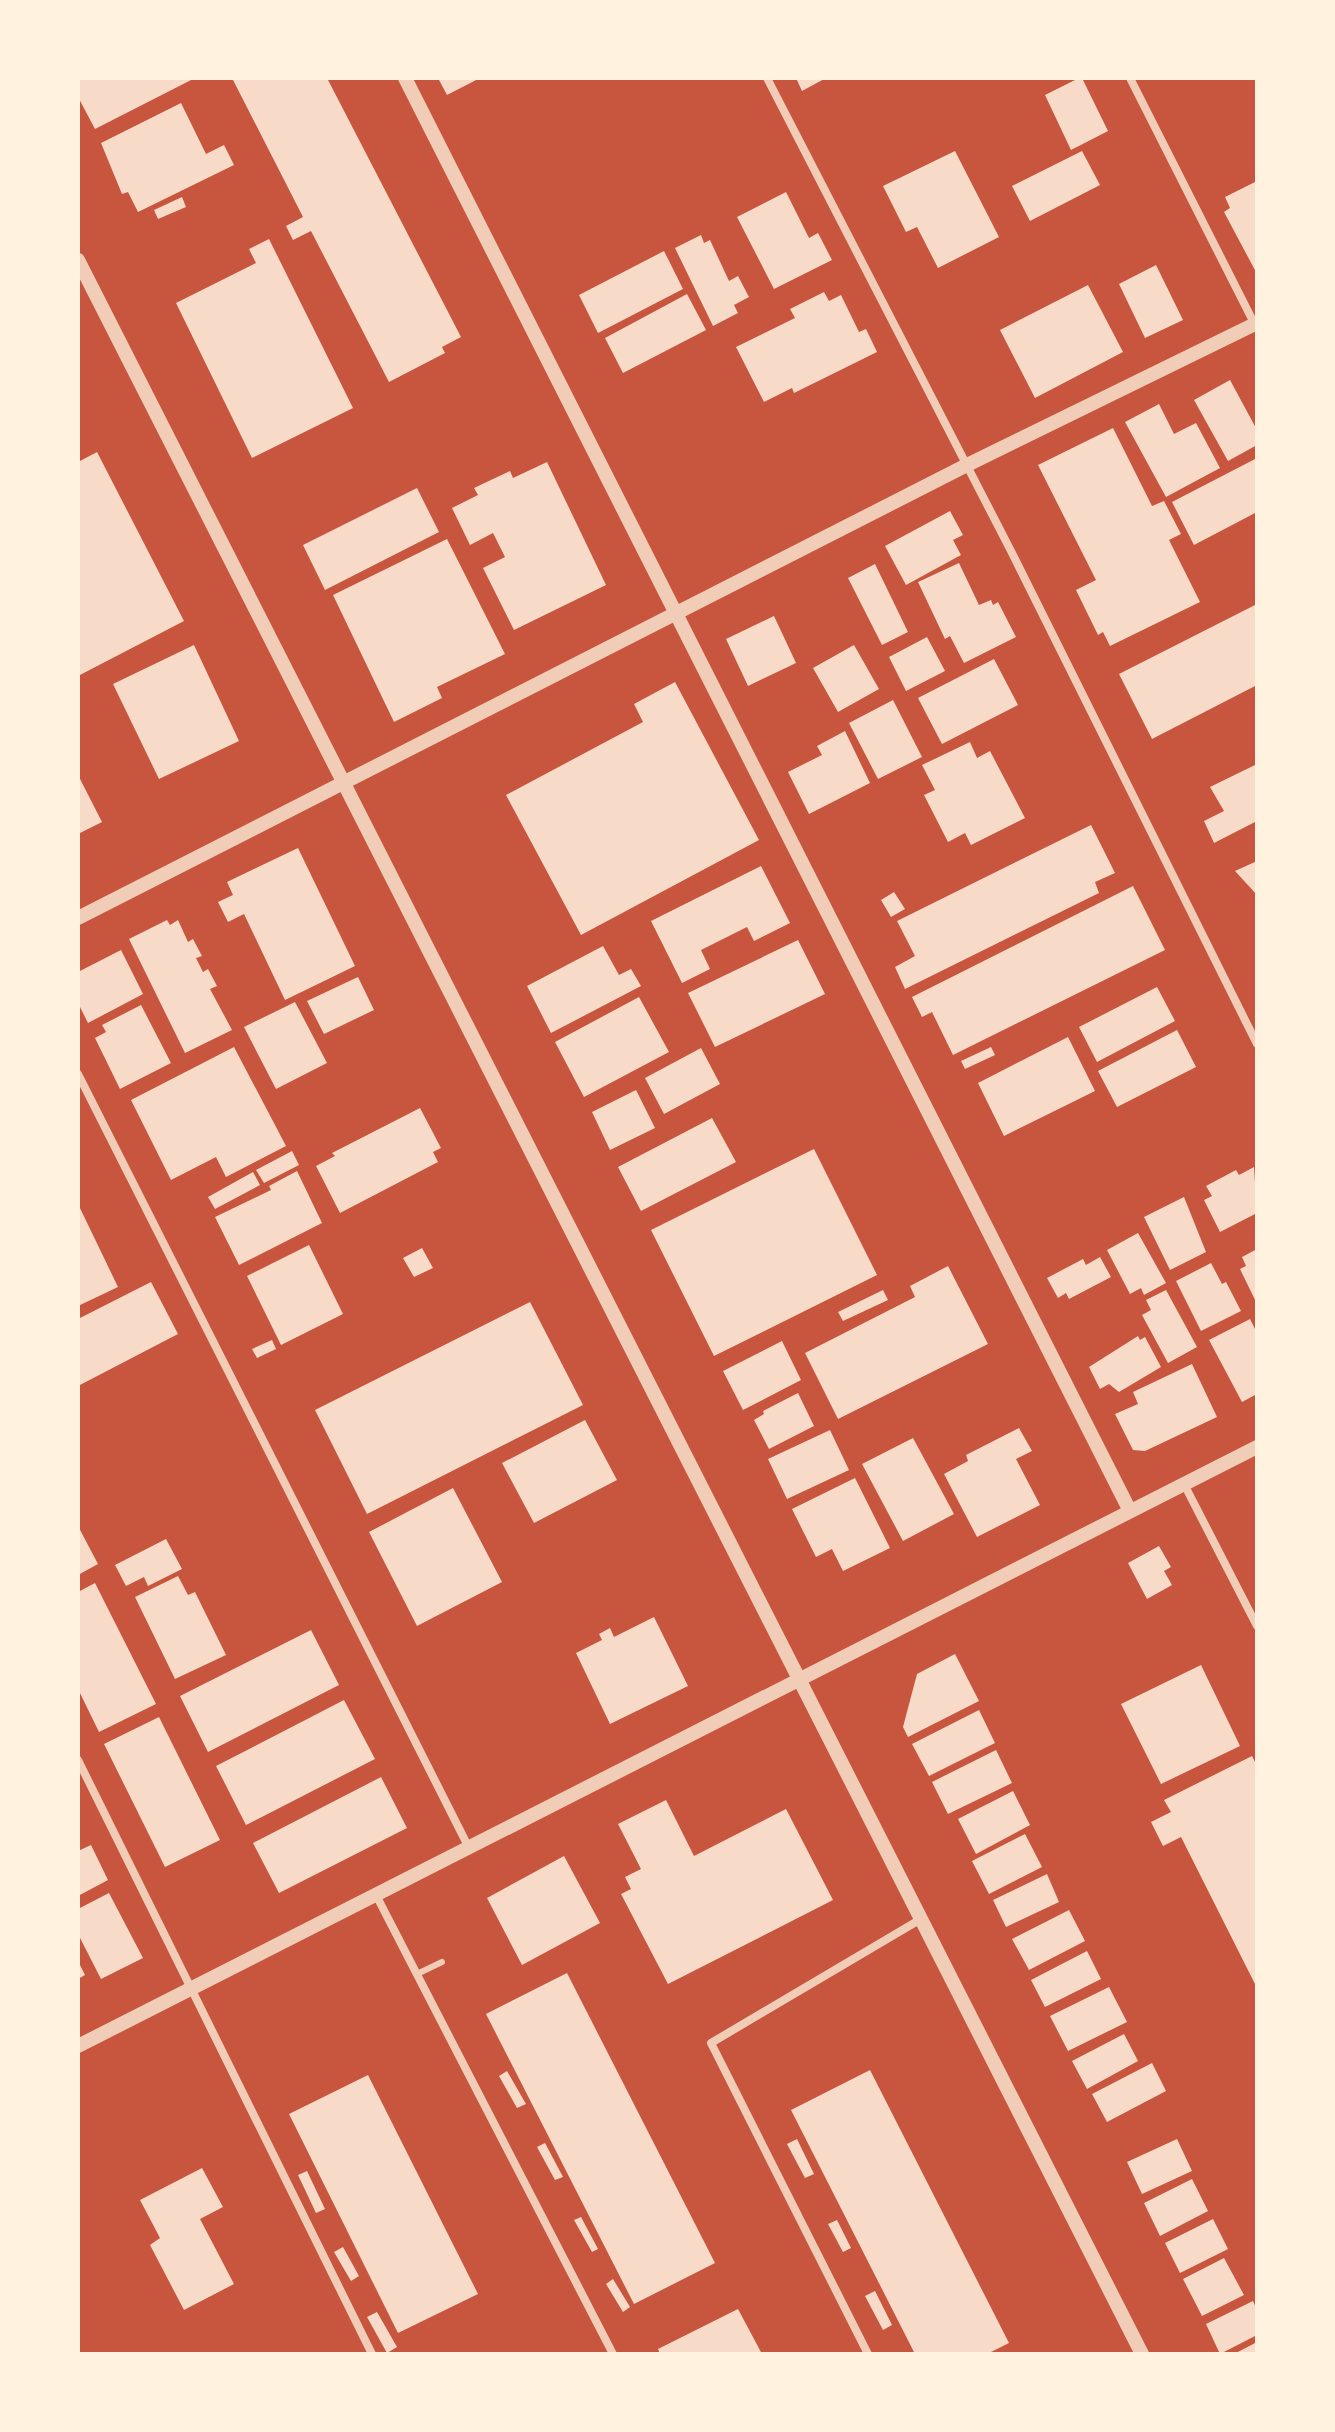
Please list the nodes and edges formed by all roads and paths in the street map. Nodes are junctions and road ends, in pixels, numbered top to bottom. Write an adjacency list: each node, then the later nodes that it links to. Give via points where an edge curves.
1 (405, 78): 7 (street)
2 (767, 78): 6 (street)
3 (1130, 78): 5 (street)
4 (78, 260): 8 (street)
5 (1256, 326): 6 (street)
6 (965, 466): 7 (street); 10 (street)
7 (676, 615): 8 (street); 14 (street)
8 (343, 784): 9 (street); 16 (street)
9 (78, 918)
10 (1257, 1044)
11 (78, 1074): 18 (street)
12 (1257, 1447): 13 (street)
13 (1184, 1484): 14 (street); 15 (street)
14 (1130, 1511): 16 (street)
15 (1257, 1626)
16 (799, 1680): 18 (street); 20 (street)
17 (78, 1760): 23 (street)
18 (469, 1848): 19 (street)
19 (376, 1895): 22 (street); 23 (street)
20 (921, 1919): 27 (street, via 711,2043); 28 (street)
21 (442, 1962): 22 (lane)
22 (417, 1974): 26 (street)
23 (193, 1988): 24 (street); 25 (street)
24 (78, 2046)
25 (372, 2354)
26 (613, 2354)
27 (868, 2354)
28 (1142, 2354)

